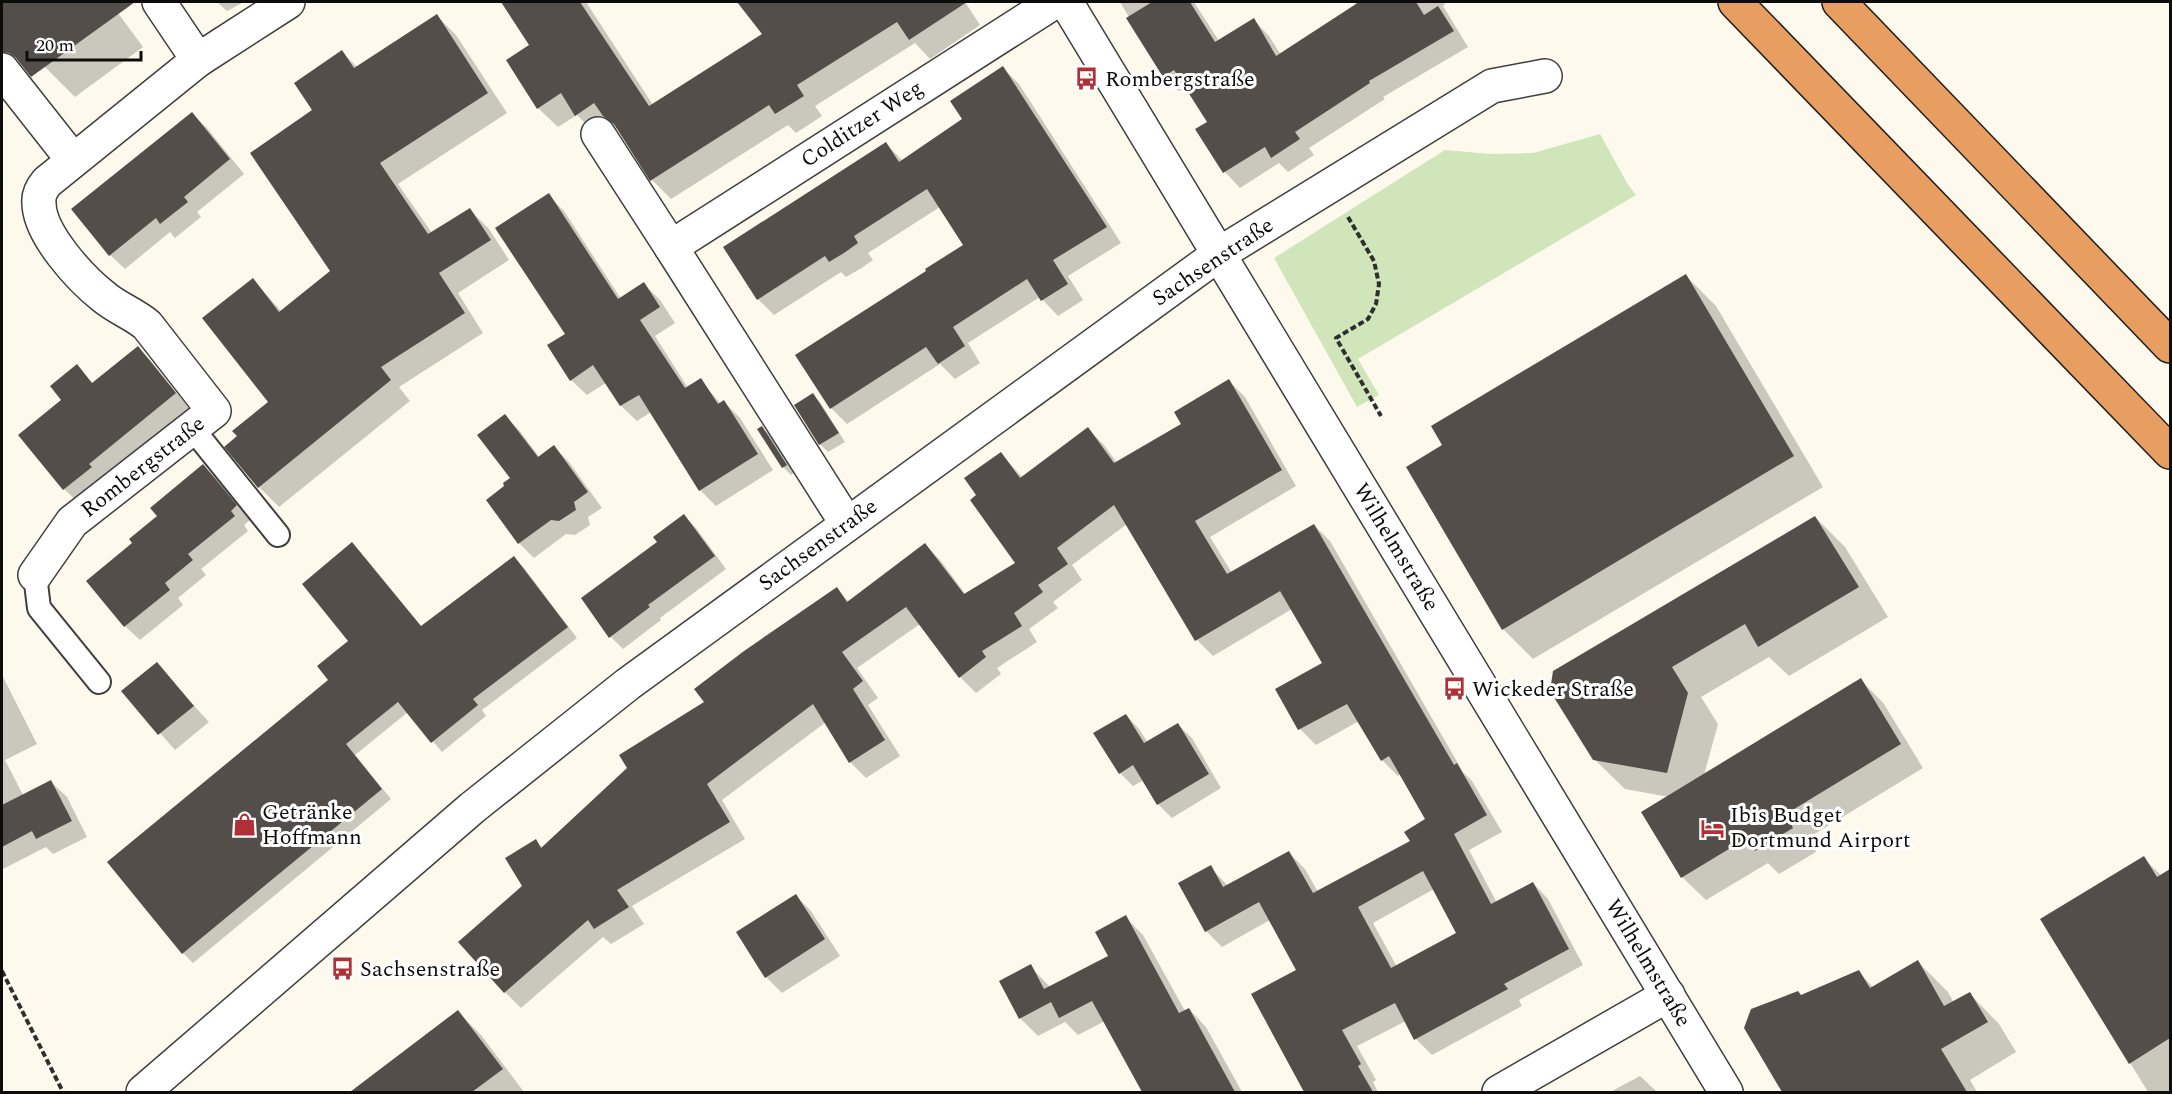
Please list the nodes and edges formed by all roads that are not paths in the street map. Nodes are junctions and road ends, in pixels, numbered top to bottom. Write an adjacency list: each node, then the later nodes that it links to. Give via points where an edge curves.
1 (159, 2): 7 (street)
2 (288, 2): 7 (street, Rombergstraße)
3 (1054, 2): 12 (street, Colditzer Weg)
4 (1066, 2): 13 (street, Wilhelmstraße)
5 (1736, 2): 16 (highway)
6 (1839, 2): 14 (highway)
7 (198, 60): 11 (street, Rombergstraße)
8 (2, 70): 11 (street)
9 (1545, 76): 13 (street, Sachsenstraße, via 1492,86)
10 (598, 134): 12 (street)
11 (73, 160): 15 (street, Rombergstraße, via 41,190 38,201 44,222 61,251 91,286 147,325 214,411)
12 (670, 247): 17 (street)
13 (1219, 254): 17 (street, Sachsenstraße); 21 (street, Wilhelmstraße)
14 (2170, 346)
15 (192, 428): 18 (lane); 19 (street, Rombergstraße, via 72,522)
16 (2170, 452)
17 (847, 524): 22 (street, Sachsenstraße, via 628,684 472,808)
18 (278, 535)
19 (35, 575): 20 (lane, via 39,608)
20 (99, 682)
21 (1668, 995): 23 (street); 24 (street, Wilhelmstraße)
22 (143, 1092)
23 (1499, 1092)
24 (1726, 1092)

